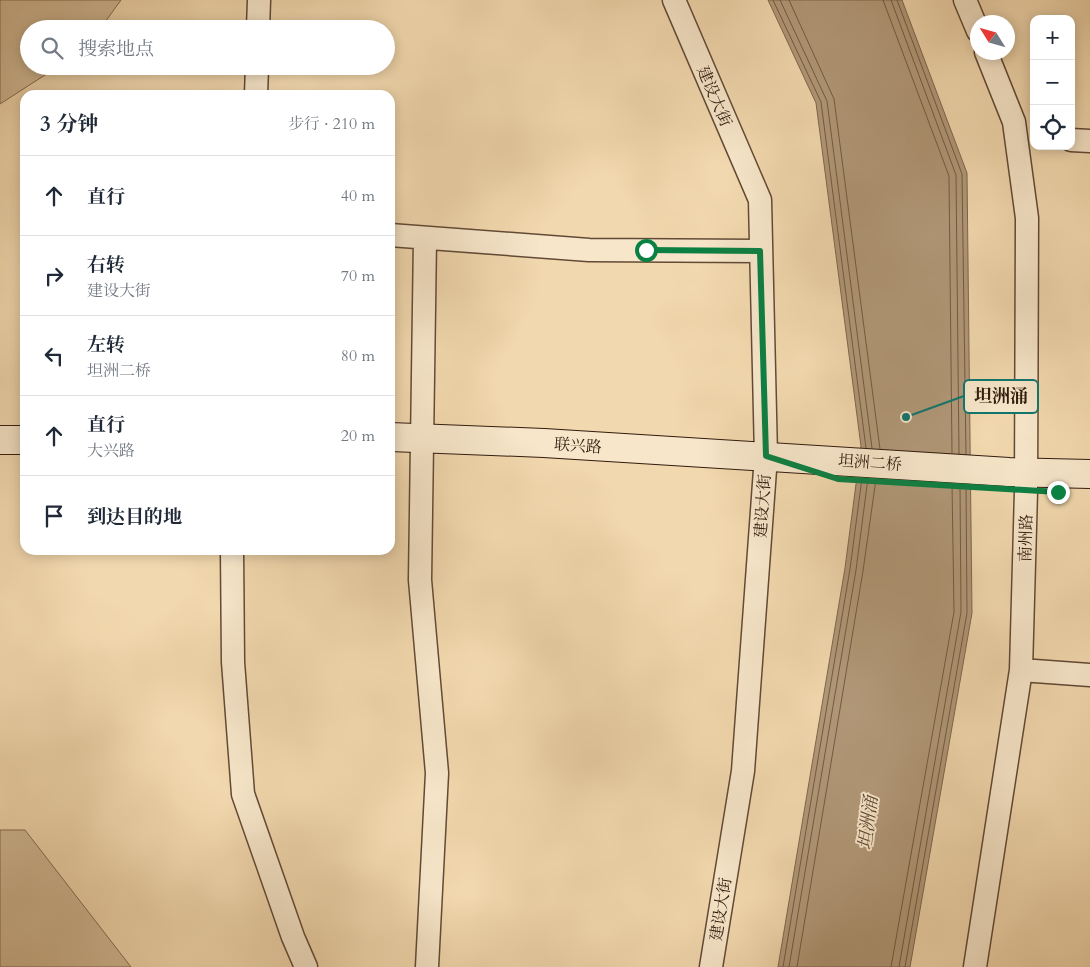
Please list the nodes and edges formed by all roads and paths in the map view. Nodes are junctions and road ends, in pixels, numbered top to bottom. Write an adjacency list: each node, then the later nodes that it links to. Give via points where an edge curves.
1 (259, 0): 5 (street)
2 (674, 0): 14 (street, 建设大街, via 760,200)
3 (965, 0): 4 (street)
4 (971, 15)
5 (258, 20)
6 (989, 60): 9 (street, 南州路, via 1014,122)
7 (257, 75): 8 (street)
8 (256, 90)
9 (1025, 138): 21 (street, 南州路, via 1027,218)
10 (1075, 140): 11 (street)
11 (1090, 141)
12 (395, 236): 13 (street)
13 (425, 239): 14 (street, via 589,250); 16 (street)
14 (760, 251): 19 (street, 建设大街)
15 (395, 437): 16 (street, 联兴路)
16 (422, 438): 19 (street, 联兴路); 27 (street, via 420,580 437,773)
17 (0, 440): 18 (street)
18 (20, 440)
19 (766, 456): 21 (street, 坦洲二桥, via 839,470); 28 (street, 建设大街, via 743,772)
20 (1090, 474): 21 (street)
21 (1017, 481): 22 (street); 24 (street, 南州路)
22 (1090, 493)
23 (232, 555): 26 (street, via 233,662 243,794)
24 (1021, 670): 25 (street); 29 (street, 南州路)
25 (1090, 675)
26 (306, 967)
27 (427, 967)
28 (711, 967)
29 (974, 967)

